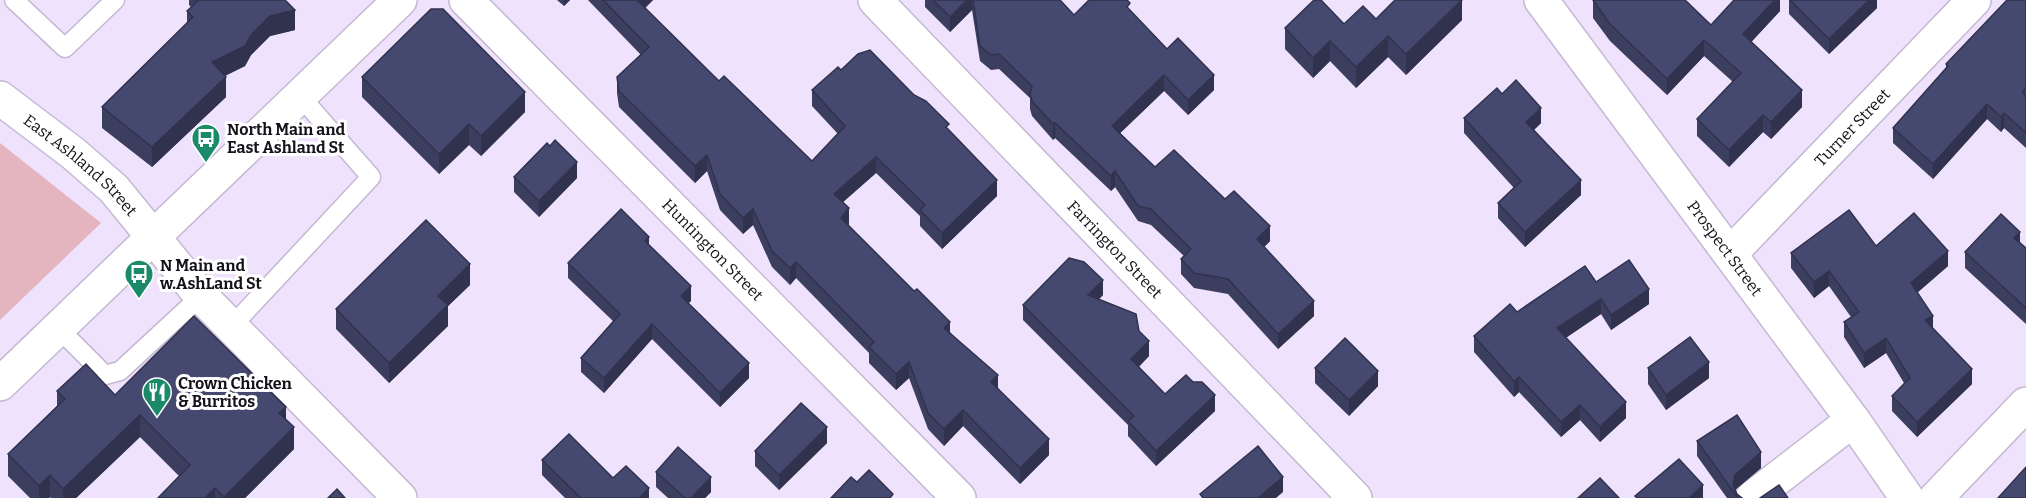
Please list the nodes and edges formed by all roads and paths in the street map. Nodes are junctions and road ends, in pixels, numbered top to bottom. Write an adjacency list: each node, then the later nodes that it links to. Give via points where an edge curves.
1 (14, 0): 2 (lane, via 65,48)
2 (115, 0)
3 (400, 0): 8 (street)
4 (466, 0): 19 (street, Huntington Street)
5 (875, 0): 20 (street, Farrington Street)
6 (1541, 0): 11 (street, Prospect Street)
7 (1974, 0): 11 (street, Turner Street)
8 (301, 97): 10 (street); 13 (lane, via 371,177)
9 (0, 98): 10 (street, East Ashland Street, via 114,189)
10 (154, 238): 12 (street, East Ashland Street); 14 (street)
11 (1730, 254): 17 (street, Prospect Street)
12 (201, 296): 13 (street, East Ashland Street); 14 (lane, via 120,371 105,375)
13 (232, 326): 18 (street, East Ashland Street)
14 (59, 329): 15 (street)
15 (0, 384)
16 (2026, 404): 23 (street)
17 (1853, 420): 21 (street); 22 (street, Prospect Street)
18 (400, 498)
19 (959, 498)
20 (1355, 498)
21 (1752, 498)
22 (1907, 498)
23 (1936, 498)

